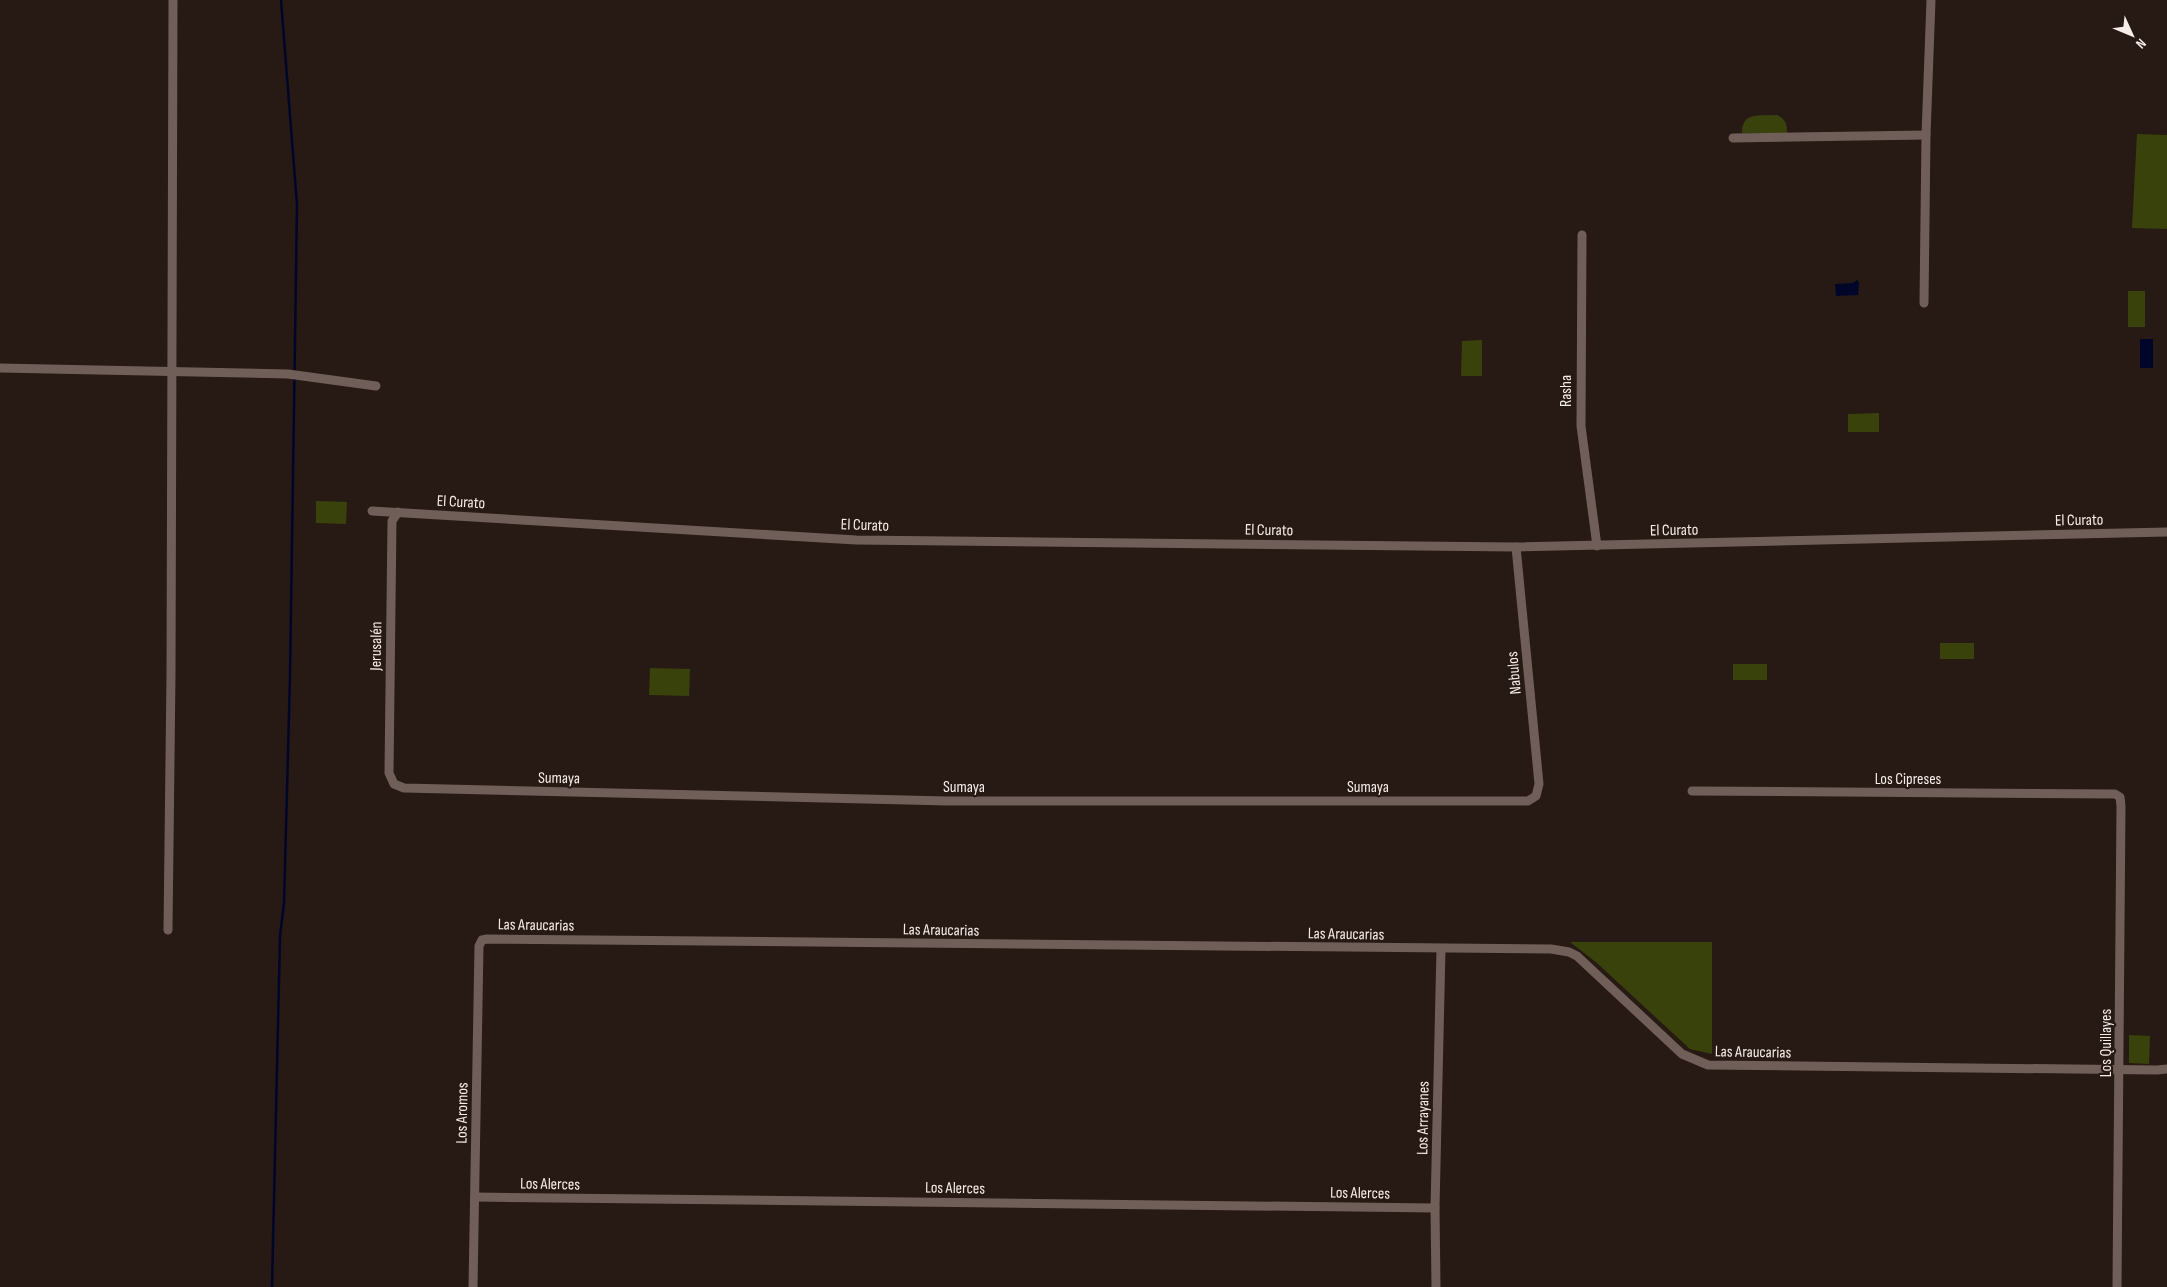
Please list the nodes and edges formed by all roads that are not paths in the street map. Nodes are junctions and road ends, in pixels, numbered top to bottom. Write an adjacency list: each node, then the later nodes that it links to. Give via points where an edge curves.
1 (173, 0): 8 (street)
2 (1931, 0): 3 (street)
3 (1926, 135): 4 (street); 6 (street)
4 (1733, 138)
5 (1582, 235): 13 (street, Rasha, via 1581,426)
6 (1924, 302)
7 (0, 368): 8 (street)
8 (172, 370): 9 (street, via 288,374); 19 (street)
9 (376, 386)
10 (372, 511): 11 (street, El Curato)
11 (398, 512): 14 (street, El Curato, via 856,540); 15 (street, Jerusalén, via 392,521 389,773)
12 (2167, 532): 13 (street, El Curato)
13 (1597, 546): 14 (street, El Curato)
14 (1516, 547): 17 (street, Nabulos, via 1539,784)
15 (392, 782): 17 (street, Sumaya, via 404,788 947,801 1524,801)
16 (1692, 792): 18 (street, Los Cipreses, via 2115,794)
17 (1536, 796)
18 (2121, 800): 23 (street, Los Quillayes)
19 (168, 930)
20 (482, 940): 21 (street, Las Araucarias); 24 (street, Los Aromos, via 479,946)
21 (1441, 949): 23 (street, Las Araucarias, via 1552,949 1569,952 1584,961 1682,1054 1708,1066); 25 (street, Los Arrayanes)
22 (2167, 1068): 23 (street, Las Araucarias)
23 (2120, 1069): 28 (street, Los Quillayes)
24 (475, 1197): 25 (street, Los Alerces); 26 (street, Los Aromos)
25 (1435, 1208): 27 (street, Los Arrayanes)
26 (473, 1287)
27 (1436, 1287)
28 (2117, 1287)

